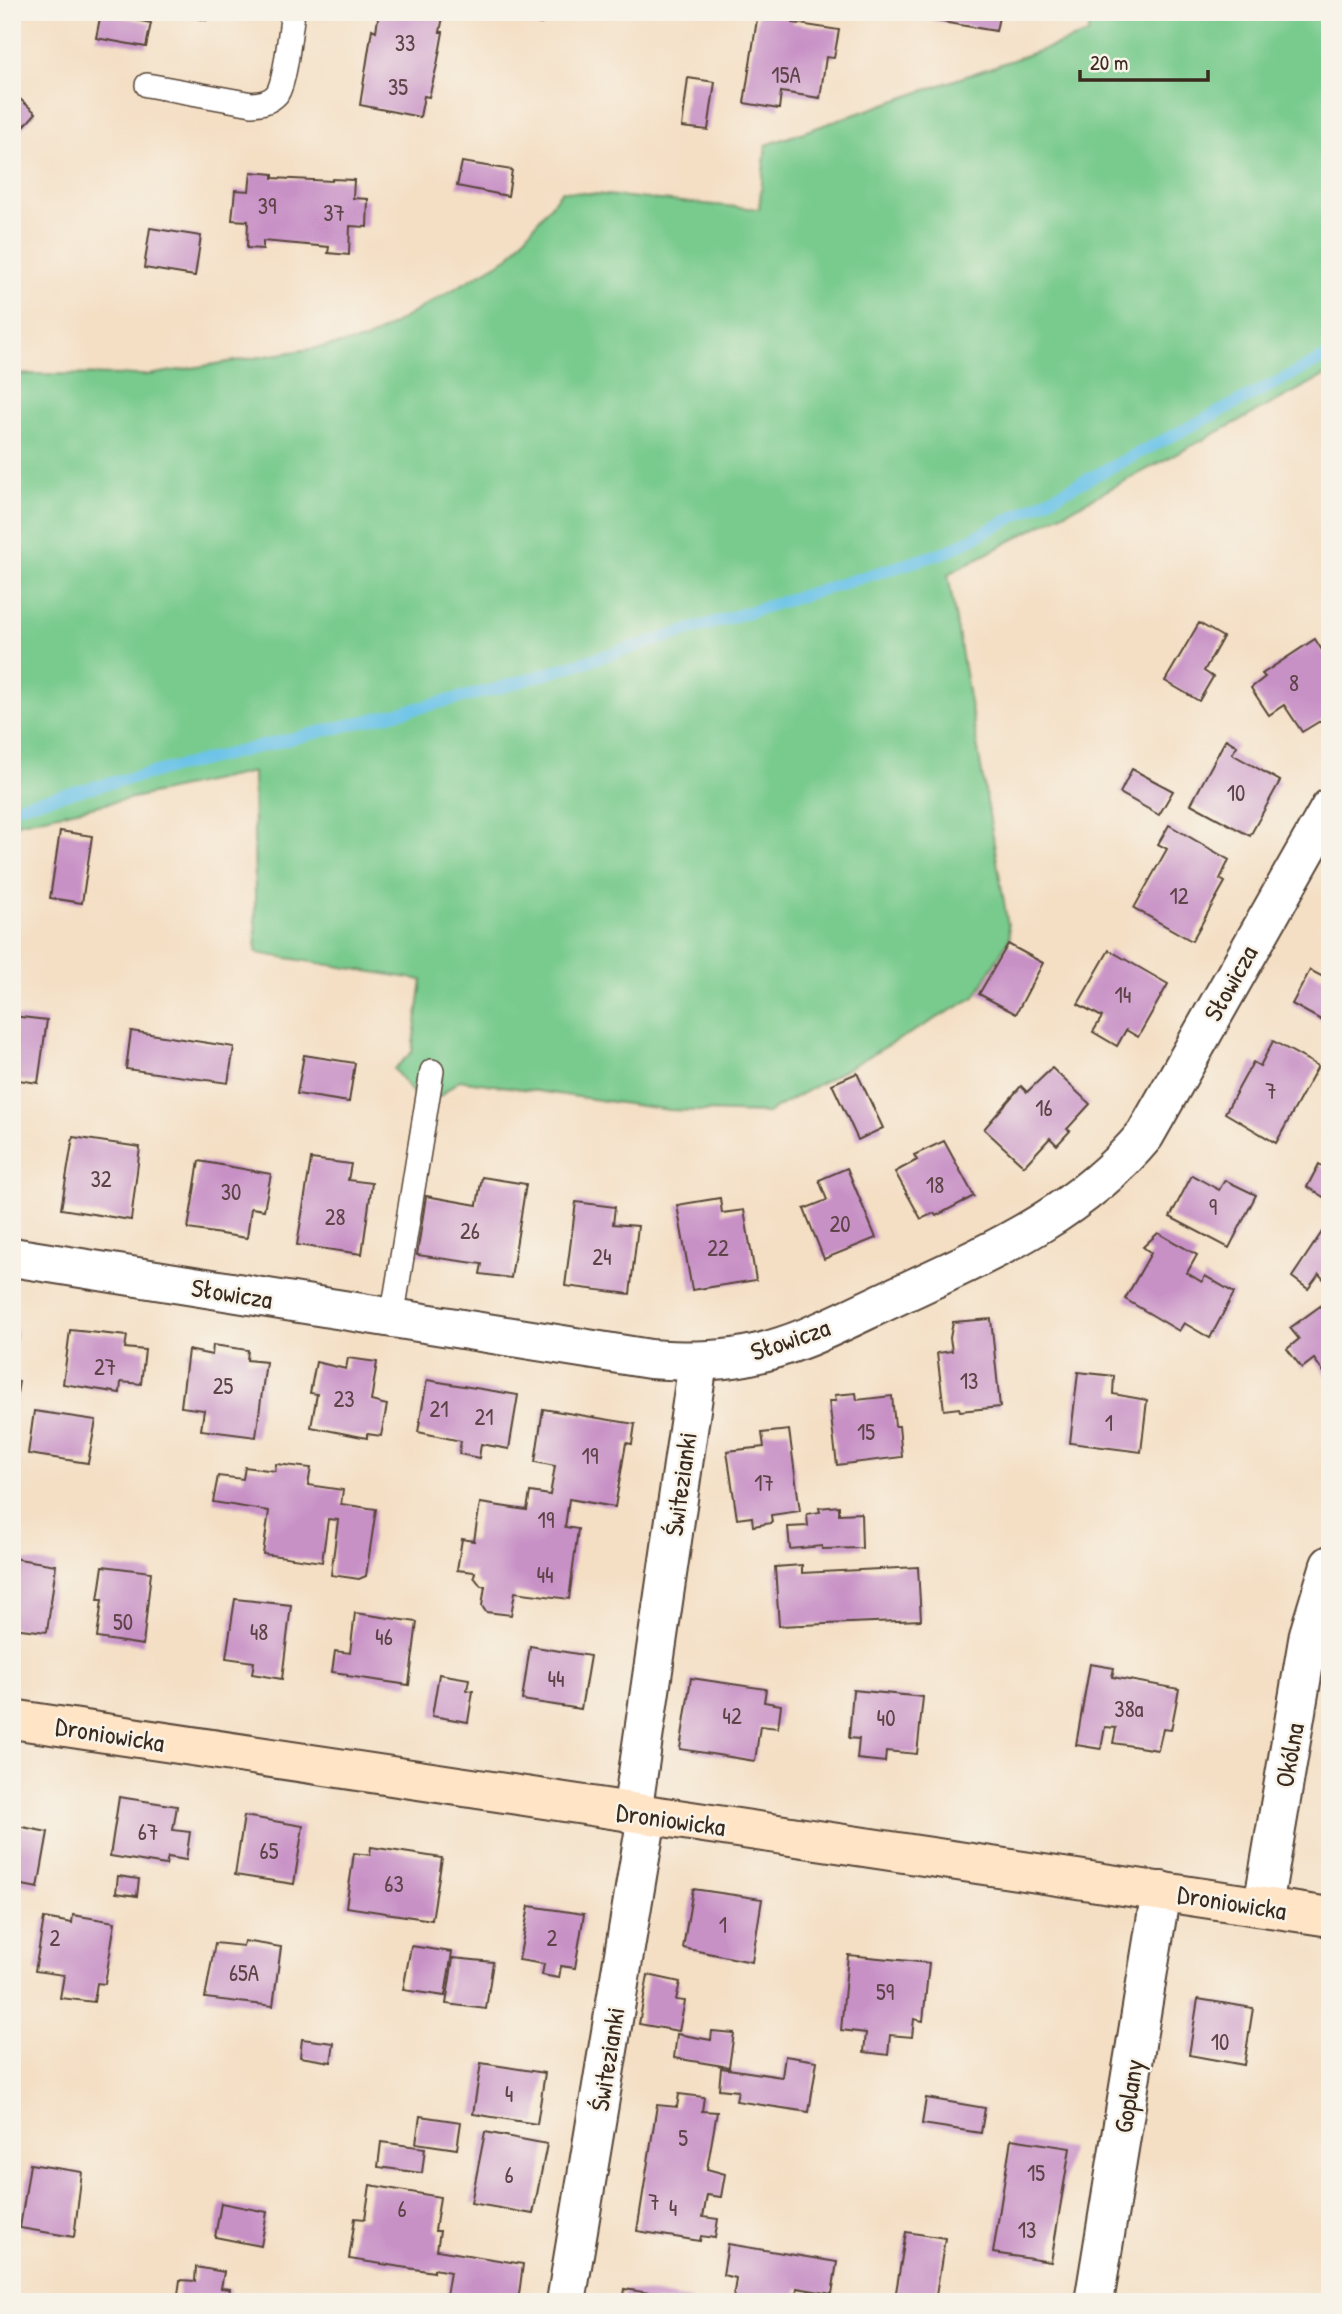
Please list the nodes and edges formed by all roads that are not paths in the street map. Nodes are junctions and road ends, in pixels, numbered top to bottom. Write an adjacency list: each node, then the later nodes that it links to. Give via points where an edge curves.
1 (293, 12): 2 (lane, via 282,80 267,103)
2 (147, 85)
3 (1330, 808): 7 (street, Słowicza, via 1145,1135 1100,1183 1002,1247 835,1325 747,1356)
4 (432, 1071): 6 (lane)
5 (12, 1257): 6 (street, Słowicza)
6 (392, 1319): 7 (street, Słowicza, via 637,1357)
7 (698, 1362): 10 (street, Świtezianki)
8 (1330, 1565): 12 (street, Okólna, via 1310,1634)
9 (12, 1719): 10 (street, Droniowicka)
10 (640, 1815): 11 (street, Droniowicka); 14 (street, Świtezianki)
11 (1161, 1891): 12 (street, Droniowicka); 15 (street, Goplany)
12 (1263, 1906): 13 (street, Droniowicka)
13 (1330, 1917)
14 (566, 2302)
15 (1094, 2302)

